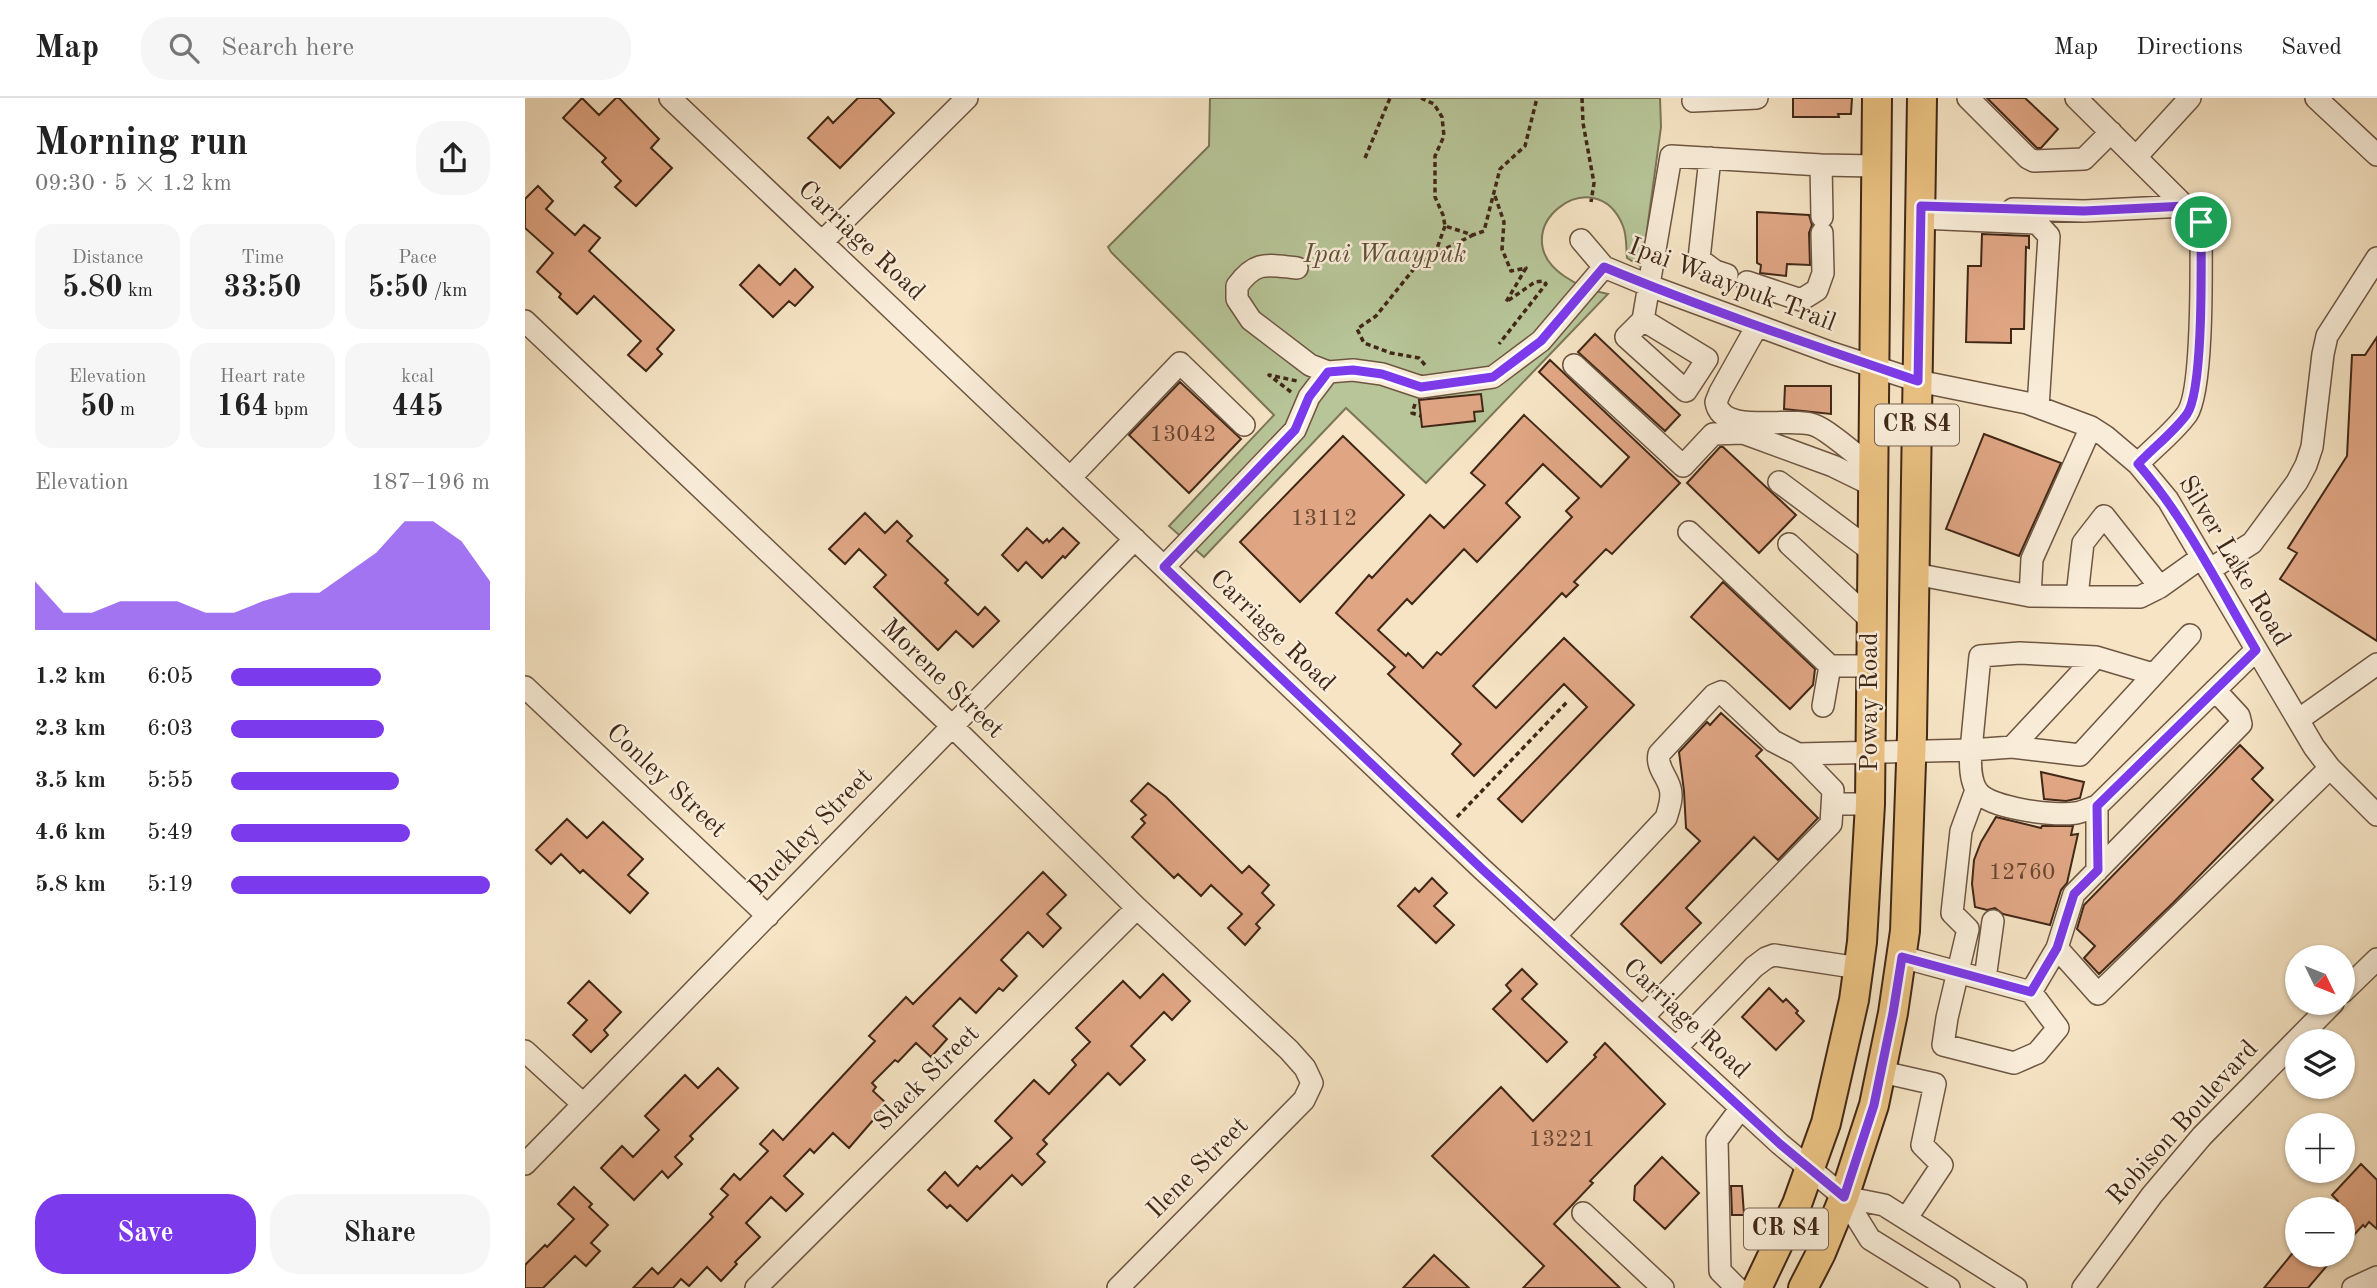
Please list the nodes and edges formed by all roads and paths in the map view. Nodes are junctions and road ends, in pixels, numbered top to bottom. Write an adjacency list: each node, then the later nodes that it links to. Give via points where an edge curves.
1 (670, 98): 29 (street, Carriage Road)
2 (967, 98): 29 (street)
3 (1389, 98): 18 (path)
4 (1422, 98): 26 (path, via 1434,104 1442,117 1444,136 1435,156 1435,197)
5 (1537, 98): 22 (path, via 1525,146 1500,169)
6 (1583, 98): 23 (path, via 1594,183)
7 (1694, 98): 8 (street)
8 (1757, 98)
9 (1877, 98): 21 (main road, Poway Road / CR S4)
10 (1922, 98): 25 (main road, Poway Road / CR S4)
11 (1968, 98): 15 (street, via 2034,161 2084,159)
12 (2075, 98): 15 (street)
13 (2190, 98): 17 (street)
14 (2316, 98): 16 (street)
15 (2111, 132): 17 (street)
16 (2377, 155)
17 (2136, 156): 24 (street)
18 (1364, 158)
19 (1710, 159): 20 (street); 34 (street, via 1699,259); 36 (street, via 1671,156)
20 (1821, 165): 21 (street); 35 (street, via 1823,273 1817,290 1801,300)
21 (1876, 166): 43 (main road, Poway Road / CR S4)
22 (1494, 194): 27 (path, via 1484,231); 40 (path, via 1504,222 1502,249 1511,271 1526,268 1506,302 1535,282 1546,284)
23 (1591, 202)
24 (2186, 206): 25 (street); 49 (street, via 2201,222 2193,401)
25 (1921, 212): 45 (main road, Poway Road / CR S4); 46 (street, via 2037,223 2049,236)
26 (1445, 226): 27 (path); 30 (path)
27 (1473, 235): 30 (path)
28 (1581, 240): 32 (street, Ipai Waaypuk Trail)
29 (823, 242): 50 (street, Carriage Road)
30 (1435, 254): 41 (path, via 1417,265 1376,316 1357,329 1364,343)
31 (2377, 258): 57 (street, via 2327,335 2312,447 2297,482 2260,535 2243,549)
32 (1604, 267): 36 (street, Ipai Waaypuk Trail); 44 (street, via 1541,341 1493,377 1421,387 1382,374)
33 (1297, 268): 44 (street, via 1266,265 1248,272 1237,286 1237,299 1251,320 1310,365)
34 (1727, 275)
35 (1747, 282)
36 (1650, 286): 37 (street); 39 (street, Ipai Waaypuk Trail)
37 (1643, 320)
38 (525, 321): 76 (street, Morene Street)
39 (1757, 326): 43 (street, Ipai Waaypuk Trail); 51 (street, via 1720,392 1718,410 1739,422 1816,425)
40 (1508, 333)
41 (1419, 358)
42 (1574, 365): 51 (street, via 1683,466 1713,434 1743,433)
43 (1874, 366): 45 (street, Silver Lake Road); 51 (main road, Poway Road / CR S4)
44 (1328, 372): 58 (street, via 1309,397 1295,430)
45 (1918, 381): 46 (street, Silver Lake Road); 59 (main road, Poway Road / CR S4)
46 (2038, 407): 48 (street, Silver Lake Road)
47 (1244, 425): 50 (street, via 1180,363)
48 (2091, 427): 49 (street, Silver Lake Road); 61 (street, via 2032,559)
49 (2138, 464): 57 (street, Silver Lake Road, via 2168,500)
50 (1070, 478): 54 (street, Carriage Road)
51 (1874, 478): 56 (main road, Poway Road / CR S4)
52 (1779, 482): 56 (street)
53 (1689, 533): 68 (street)
54 (1135, 539): 58 (street, Carriage Road); 76 (street, Buckley Street)
55 (1789, 544): 63 (street)
56 (1873, 552): 63 (main road, Poway Road / CR S4)
57 (2206, 564): 60 (street); 65 (street, Silver Lake Road)
58 (1164, 567): 88 (street, Carriage Road)
59 (1915, 574): 61 (street); 79 (main road, Poway Road / CR S4)
60 (2160, 587): 62 (street, via 2140,597); 62 (street, via 2104,516 2083,543)
61 (2030, 596): 62 (street)
62 (2077, 596)
63 (1871, 620): 69 (main road, Poway Road / CR S4)
64 (2190, 635): 70 (street)
65 (2256, 650): 72 (street); 75 (street, Silver Lake Road)
66 (2096, 657): 70 (street); 77 (street); 78 (street, via 1980,656)
67 (2377, 664): 75 (street)
68 (1830, 666): 69 (street); 74 (street)
69 (1870, 666): 80 (main road, Poway Road / CR S4)
70 (2153, 674): 77 (street, via 2080,755)
71 (525, 687): 91 (street, Conley Street)
72 (2215, 690): 86 (street); 89 (street, via 2241,724)
73 (1567, 702): 88 (path)
74 (1823, 706)
75 (2298, 720): 82 (street, Silver Lake Road)
76 (953, 727): 90 (street, Morene Street); 91 (street, Buckley Street)
77 (2013, 747): 78 (street)
78 (1971, 750): 79 (street); 83 (street)
79 (1912, 752): 80 (street); 95 (main road, Poway Road / CR S4)
80 (1870, 753): 81 (street); 85 (main road, Poway Road / CR S4)
81 (1798, 754): 84 (street, via 1833,790); 93 (street, via 1773,741 1724,694 1714,695 1659,754 1671,794 1666,818)
82 (2330, 768): 87 (street, Silver Lake Road); 94 (street, via 2098,995)
83 (1976, 790): 86 (street, via 1988,801 2043,813 2076,813); 98 (street, via 1961,831 1952,912 1968,929)
84 (1833, 804): 85 (street); 103 (street, via 1828,828)
85 (1870, 804): 97 (main road, Poway Road / CR S4)
86 (2097, 806): 89 (street)
87 (2377, 815)
88 (1443, 831): 93 (street, Carriage Road)
89 (2098, 870): 94 (street, via 2074,894)
90 (1137, 908): 107 (street, Morene Street, via 1289,1050); 116 (street, Slack Street)
91 (768, 916): 108 (street, Buckley Street)
92 (1993, 921): 99 (street)
93 (1555, 936): 103 (street, Carriage Road)
94 (2057, 948): 101 (street)
95 (1902, 957): 98 (street); 106 (main road, Poway Road / CR S4)
96 (2377, 958): 100 (street)
97 (1859, 968): 104 (street, via 1774,955 1766,958); 111 (main road, Poway Road / CR S4, via 1834,1096)
98 (1957, 972): 99 (street); 101 (street, via 1943,1045 2014,1063 2038,1053 2058,1028)
99 (1985, 979): 101 (street)
100 (2355, 980)
101 (2031, 992)
102 (2321, 1015): 124 (street, Robison Boulevard, via 2202,1136)
103 (1643, 1017): 104 (street, Carriage Road)
104 (1676, 1048): 109 (street, Carriage Road)
105 (525, 1051): 108 (street)
106 (1882, 1072): 112 (main road, Poway Road / CR S4); 114 (street, via 1935,1084 1922,1145 1942,1165)
107 (1313, 1083): 117 (street, Ilene Street, via 1304,1100)
108 (583, 1104): 110 (street, Buckley Street)
109 (1741, 1108): 111 (street, Carriage Road); 119 (street, via 1717,1140 1720,1271)
110 (525, 1164)
111 (1811, 1169): 112 (street, Carriage Road); 120 (main road, Poway Road / CR S4)
112 (1844, 1197): 114 (street, Carriage Road, via 1884,1205); 121 (main road, Poway Road / CR S4); 122 (street, Carriage Road, via 1870,1239)
113 (1583, 1213): 118 (street)
114 (1906, 1219): 123 (street, Carriage Road)
115 (2377, 1277): 125 (street)
116 (756, 1288)
117 (1118, 1288)
118 (1663, 1288)
119 (1737, 1288)
120 (1757, 1288)
121 (1804, 1288)
122 (1949, 1288)
123 (2016, 1288)
124 (2083, 1288)
125 (2353, 1288)

